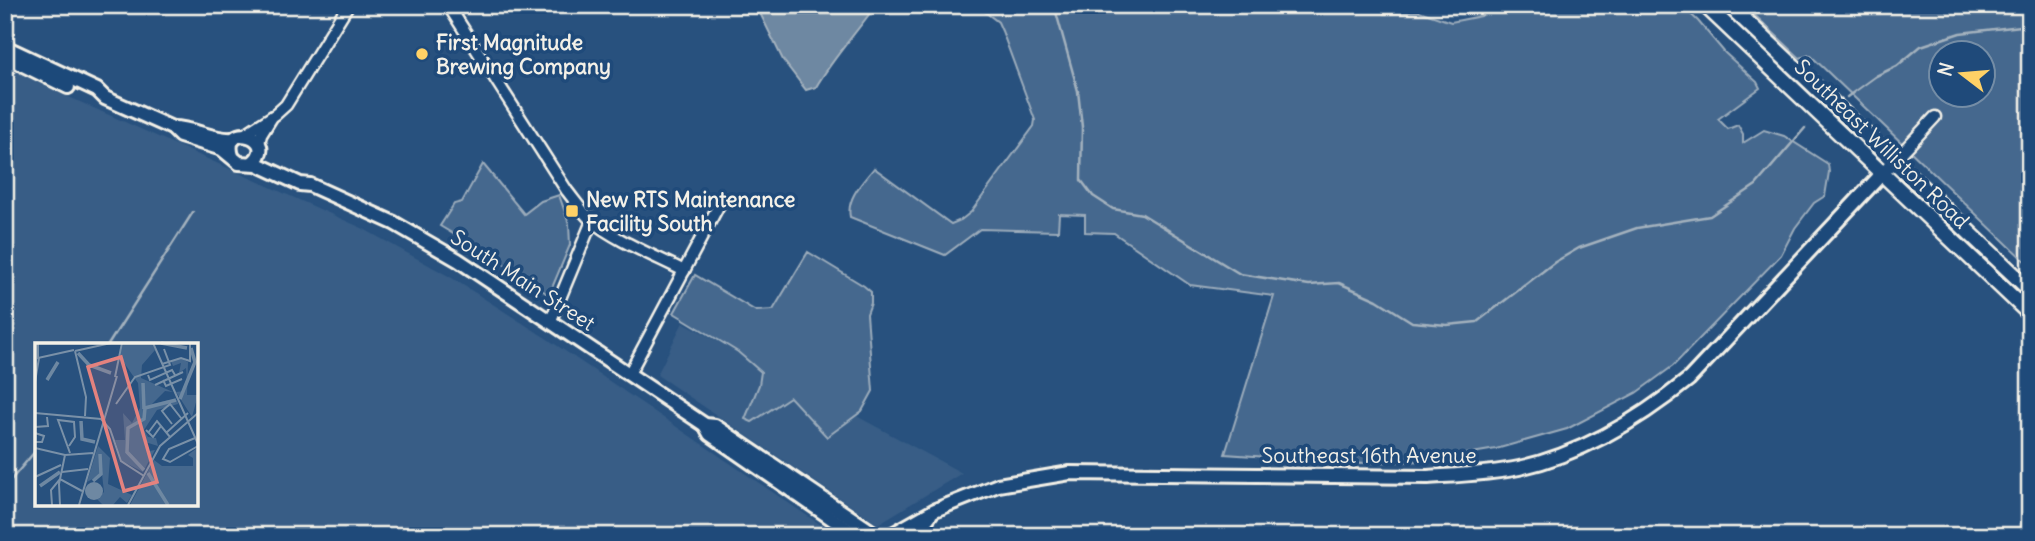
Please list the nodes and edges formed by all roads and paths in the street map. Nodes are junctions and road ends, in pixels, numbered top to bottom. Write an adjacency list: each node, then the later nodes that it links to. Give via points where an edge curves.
1 (348, 5): 8 (street, via 289,101)
2 (448, 5): 19 (street, via 567,191)
3 (1705, 5): 16 (highway, Southeast Williston Road)
4 (1730, 5): 14 (highway, Southeast Williston Road)
5 (5, 47): 7 (main road)
6 (5, 57): 7 (main road, via 94,98)
7 (105, 98): 10 (main road)
8 (272, 117): 11 (street); 12 (street)
9 (1935, 117): 14 (street, Southeast 16th Avenue)
10 (172, 128): 11 (main road, via 212,137); 13 (main road, via 180,136)
11 (239, 137): 12 (main road, via 253,137); 13 (main road, via 230,148)
12 (259, 146): 15 (main road); 17 (main road, South Main Street, via 272,161)
13 (232, 156): 15 (main road, via 243,164)
14 (1894, 161): 16 (main road, Southeast 16th Avenue); 21 (highway, Southeast Williston Road)
15 (252, 163): 17 (main road, South Main Street)
16 (1882, 174): 22 (highway, Southeast Williston Road); 26 (main road, Southeast 16th Avenue, via 1689,379 1654,408 1564,453 1479,474 1416,477 1070,473 998,485)
17 (310, 185): 23 (main road, South Main Street, via 405,229)
18 (720, 204): 20 (street)
19 (592, 221): 20 (street); 23 (street)
20 (684, 271): 24 (street)
21 (2030, 290)
22 (2030, 314)
23 (551, 320): 24 (main road, South Main Street)
24 (629, 374): 25 (main road, South Main Street)
25 (705, 425): 27 (main road, South Main Street, via 710,434); 28 (main road, South Main Street, via 715,426)
26 (935, 510): 29 (main road, Southeast 16th Avenue); 30 (main road)
27 (857, 536)
28 (878, 536)
29 (889, 536)
30 (919, 536)

